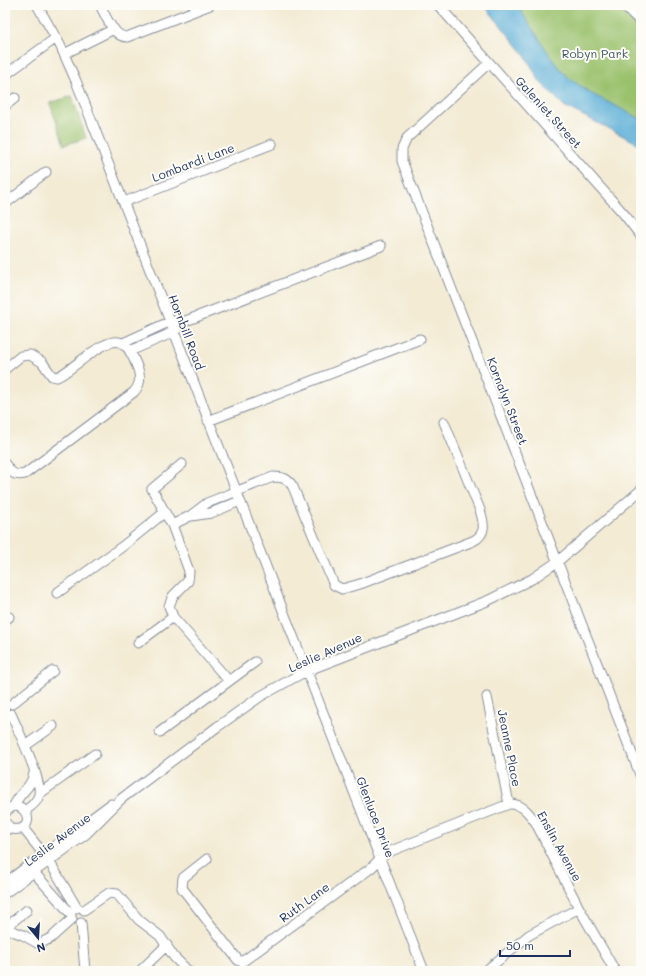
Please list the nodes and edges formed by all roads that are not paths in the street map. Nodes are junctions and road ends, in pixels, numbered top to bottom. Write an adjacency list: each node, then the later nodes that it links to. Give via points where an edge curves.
1 (37, 5): 8 (street, Hornbill Road)
2 (100, 5): 7 (street)
3 (210, 5): 7 (street, via 127,37 119,35)
4 (438, 5): 10 (street, Galeniet Street)
5 (623, 5): 6 (street)
6 (641, 22)
7 (114, 29): 9 (street)
8 (56, 38): 9 (street, Hornbill Road); 11 (street)
9 (64, 54): 16 (street, Hornbill Road)
10 (489, 63): 18 (street, Galeniet Street, via 628,218); 37 (street, Kornalyn Street, via 407,138 401,154)
11 (5, 75)
12 (14, 98): 13 (street)
13 (5, 106)
14 (272, 144): 16 (street, Lombardi Lane)
15 (46, 172): 17 (street)
16 (124, 202): 20 (street, Hornbill Road)
17 (5, 204)
18 (641, 236)
19 (381, 246): 21 (street)
20 (171, 321): 21 (street); 22 (street, Hornbill Road); 24 (street)
21 (183, 322): 22 (street)
22 (174, 332): 25 (street); 27 (street, Hornbill Road)
23 (420, 339): 27 (street)
24 (123, 343): 25 (street); 26 (street, via 112,343 95,350 57,377 52,376 42,362 30,354 22,356)
25 (130, 351): 29 (street, via 140,378 139,386 134,392 25,474 14,474)
26 (5, 369)
27 (208, 421): 32 (street, Hornbill Road)
28 (444, 422): 32 (street, via 480,510 484,523 482,533 473,541 346,589 338,588 331,581 295,491 289,482 282,477 273,477)
29 (5, 464)
30 (182, 464): 34 (street, via 152,489)
31 (641, 490): 37 (street, Leslie Avenue)
32 (235, 491): 33 (street, Hornbill Road); 35 (street, via 207,503)
33 (240, 501): 35 (street, via 211,513); 43 (street, Hornbill Road)
34 (165, 512): 36 (street); 38 (street)
35 (190, 516): 36 (street)
36 (172, 525): 39 (street, via 190,576 170,601)
37 (557, 562): 43 (street, Leslie Avenue, via 532,579 487,601); 53 (street, Kornalyn Street)
38 (57, 593)
39 (173, 617): 40 (street); 44 (street)
40 (138, 643)
41 (255, 662): 44 (street)
42 (53, 671): 46 (street)
43 (306, 671): 61 (street, Leslie Avenue, via 261,696 222,723 110,805); 63 (street, Glenluce Drive)
44 (229, 682): 49 (street)
45 (487, 697): 55 (street, Jeanne Place)
46 (7, 703): 47 (street, via 14,709)
47 (8, 714): 50 (street)
48 (53, 726): 50 (street)
49 (160, 732)
50 (25, 746): 52 (street)
51 (95, 754): 54 (street)
52 (34, 773): 54 (street); 56 (street, via 32,782 18,796)
53 (641, 777)
54 (39, 794): 57 (street, via 37,800)
55 (509, 804): 63 (street, via 388,851); 67 (street, Enslin Avenue, via 518,805 531,816)
56 (14, 806): 57 (street); 58 (street)
57 (25, 811): 60 (street, via 28,816)
58 (5, 813)
59 (7, 828): 60 (street)
60 (23, 828): 61 (street)
61 (46, 858): 64 (street, Leslie Avenue); 69 (street)
62 (207, 859): 63 (street, Ruth Lane, via 183,878 182,888 240,962)
63 (380, 859): 76 (street, Glenluce Drive)
64 (31, 869): 65 (street, Leslie Avenue); 66 (street, Leslie Avenue); 69 (street)
65 (5, 883)
66 (5, 893)
67 (579, 908): 72 (street, via 529,935); 77 (street, Enslin Avenue)
68 (27, 910): 70 (street)
69 (77, 915): 70 (street, via 51,938 39,944); 71 (street, via 98,898 115,892 139,920 158,933); 73 (street)
70 (6, 927)
71 (167, 945): 74 (street); 75 (street)
72 (488, 969)
73 (85, 971)
74 (140, 971)
75 (188, 971)
76 (424, 971)
77 (615, 971)

